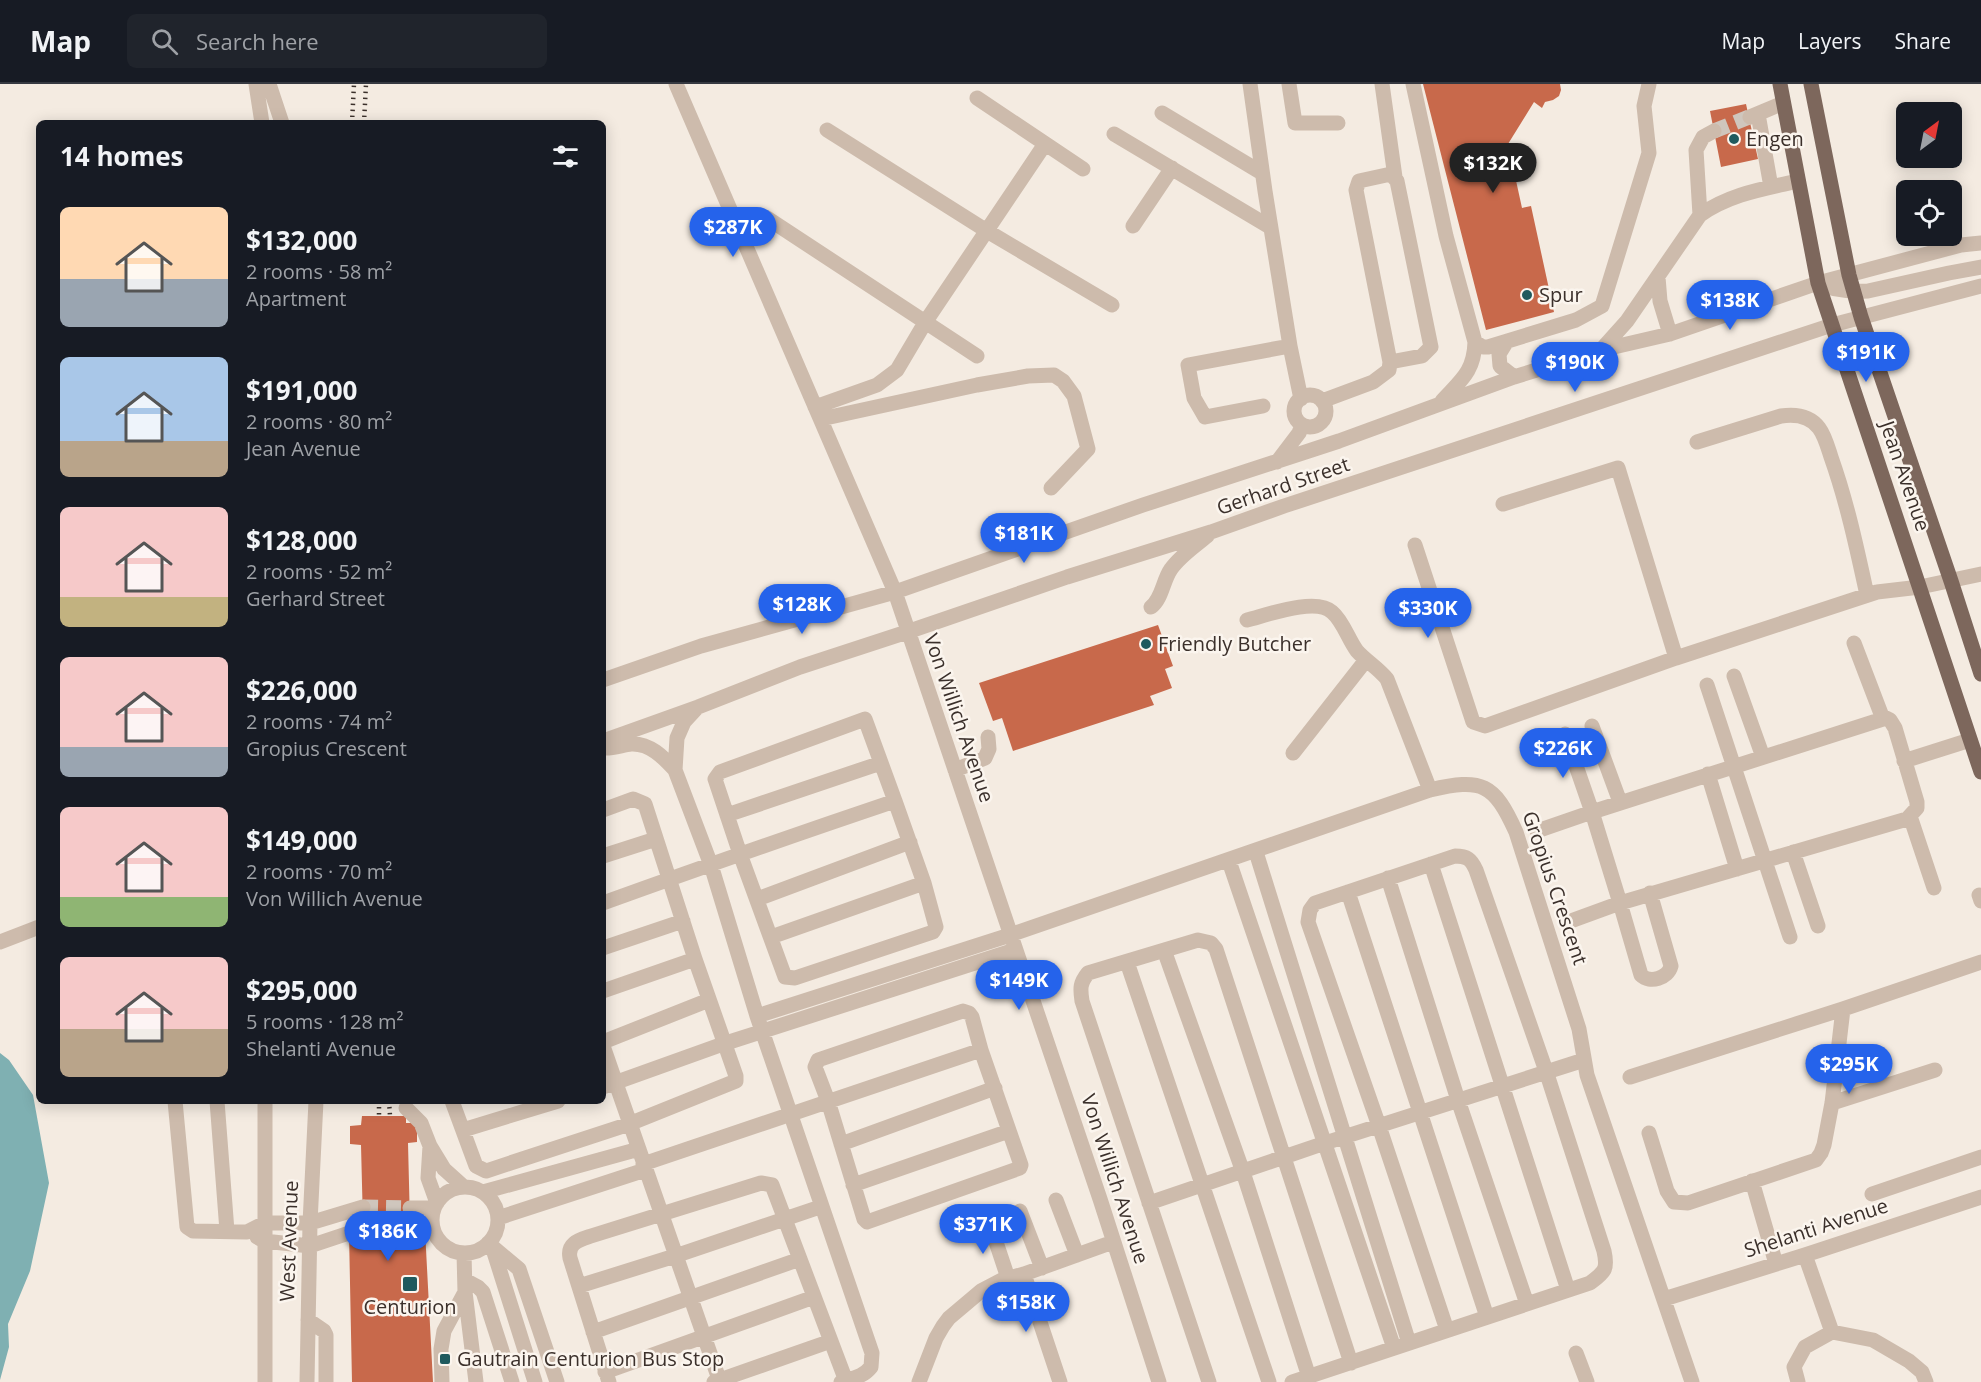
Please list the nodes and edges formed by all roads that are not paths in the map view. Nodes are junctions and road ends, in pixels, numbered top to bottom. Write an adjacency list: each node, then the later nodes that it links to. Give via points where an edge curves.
1 (256, 84): 14 (street)
2 (269, 84): 15 (street)
3 (676, 84): 55 (street, Von Willich Avenue)
4 (1250, 84): 23 (street)
5 (1289, 84): 16 (street, via 1295,123)
6 (1382, 84): 24 (street)
7 (1413, 84): 45 (street, via 1446,236)
8 (1649, 84): 44 (street, via 1644,106 1649,153 1602,306 1576,320)
9 (1780, 84): 12 (main road, Jean Avenue)
10 (1810, 84): 34 (main road, Jean Avenue)
11 (977, 98): 20 (street)
12 (1783, 103): 25 (main road, Jean Avenue); 26 (street, via 1753,116)
13 (1162, 113): 23 (street)
14 (262, 120)
15 (281, 120)
16 (1338, 123)
17 (827, 130): 31 (street)
18 (1714, 131): 27 (street, via 1703,137 1696,150)
19 (1114, 134): 21 (street)
20 (1045, 144): 22 (street); 31 (street)
21 (1172, 168): 29 (street); 30 (street)
22 (1083, 169)
23 (1262, 174): 30 (street)
24 (1395, 177): 49 (street, via 1431,347 1422,356); 49 (street, via 1391,174 1359,180 1356,190)
25 (1798, 181): 26 (street); 36 (main road, Jean Avenue)
26 (1771, 187): 27 (street, via 1732,197)
27 (1700, 215): 35 (street)
28 (767, 218): 41 (street)
29 (1133, 226)
30 (1270, 227): 46 (street)
31 (987, 231): 39 (street); 41 (street)
32 (1981, 243): 34 (street, Gerhard Street)
33 (1981, 267): 38 (street)
34 (1849, 274): 36 (street, Gerhard Street); 38 (main road, Jean Avenue)
35 (1658, 277): 43 (street); 47 (street)
36 (1818, 283): 38 (street); 42 (main road, Jean Avenue); 43 (street, Gerhard Street)
37 (1981, 285): 40 (street, Gerhard Street)
38 (1854, 292): 40 (main road, Jean Avenue)
39 (1112, 305)
40 (1861, 316): 42 (street, Gerhard Street); 66 (main road, Jean Avenue)
41 (926, 321): 48 (street); 55 (street, via 891,376)
42 (1832, 325): 63 (street, Gerhard Street); 67 (main road, Jean Avenue)
43 (1670, 334): 47 (street, Gerhard Street)
44 (1507, 341): 45 (street, via 1488,347); 50 (street, via 1499,354 1500,366)
45 (1475, 342): 53 (street, via 1468,372)
46 (1290, 346): 51 (street); 54 (street, via 1188,365 1191,386 1205,417)
47 (1601, 350): 50 (street, Gerhard Street)
48 (977, 356)
49 (1390, 362): 52 (street, via 1389,370 1379,379)
50 (1514, 377): 53 (street, Gerhard Street)
51 (1301, 399): 52 (street, via 1310,395); 56 (street, via 1294,412)
52 (1322, 401): 57 (street, via 1326,411)
53 (1440, 403): 58 (street, Gerhard Street)
54 (1263, 406)
55 (818, 413): 61 (street, via 1028,376 1054,375 1074,396 1088,449); 68 (street, Von Willich Avenue)
56 (1302, 424): 57 (street); 60 (street)
57 (1320, 424): 58 (street)
58 (1339, 441): 60 (street, Gerhard Street)
59 (1697, 442): 69 (street, via 1781,416 1803,417 1814,423 1822,433 1836,471)
60 (1277, 462): 68 (street, Gerhard Street)
61 (1051, 488)
62 (1503, 504): 74 (street, via 1618,468)
63 (1211, 532): 70 (street, via 1179,559); 72 (street, Gerhard Street)
64 (1415, 545): 74 (street, via 1473,722 1477,724 1489,726)
65 (1981, 574): 66 (street)
66 (1951, 581): 67 (street); 76 (main road, Jean Avenue)
67 (1920, 587): 69 (street); 86 (main road, Jean Avenue)
68 (895, 592): 72 (street, Von Willich Avenue); 78 (street, Gerhard Street, via 701,646)
69 (1868, 595): 74 (street)
70 (1150, 607)
71 (1247, 620): 75 (street, via 1311,605 1324,607 1333,612)
72 (907, 632): 80 (street, Gerhard Street, via 800,666); 94 (street, Von Willich Avenue)
73 (1854, 643): 81 (street)
74 (1676, 658)
75 (1366, 660): 88 (street); 97 (street, via 1387,679)
76 (1981, 674)
77 (1734, 676): 89 (street)
78 (606, 679)
79 (1707, 685): 92 (street)
80 (698, 707): 85 (street, Gerhard Street); 93 (street, via 684,722 677,738)
81 (1883, 719): 89 (street); 90 (street, via 1893,724)
82 (1592, 726): 99 (street)
83 (1565, 734): 101 (street)
84 (988, 737): 94 (street, via 985,758)
85 (606, 740)
86 (1970, 740): 90 (street); 95 (main road, Jean Avenue)
87 (606, 748): 93 (street, via 640,744 654,750)
88 (1293, 753)
89 (1763, 757): 92 (street)
90 (1904, 761): 103 (street, via 1917,802)
91 (881, 763): 98 (street); 102 (street); 102 (street, via 863,719 720,772 715,779)
92 (1734, 766): 96 (street); 111 (street)
93 (675, 770): 114 (street)
94 (955, 770): 129 (street, Von Willich Avenue)
95 (1981, 772)
96 (1707, 774): 99 (street); 115 (street)
97 (1430, 790): 107 (street, Gropius Crescent); 147 (street, Gropius Crescent, via 1474,784 1495,795 1505,809 1548,928 1579,1029)
98 (894, 801): 106 (street); 109 (street)
99 (1620, 802): 101 (street)
100 (606, 809): 105 (street, via 633,799 645,804)
101 (1592, 812): 104 (street); 124 (street)
102 (727, 815): 109 (street)
103 (1910, 816): 108 (street); 119 (street)
104 (1537, 831)
105 (656, 839): 110 (street); 117 (street)
106 (910, 842): 118 (street); 122 (street)
107 (1256, 852): 112 (street, Gropius Crescent); 172 (street)
108 (1793, 852): 111 (street); 127 (street)
109 (740, 854): 114 (street); 122 (street)
110 (606, 855)
111 (1766, 860): 115 (street); 131 (street)
112 (1229, 861): 129 (street, Gropius Crescent); 173 (street)
113 (1431, 864): 116 (street); 150 (street, via 1455,856 1472,861); 153 (street)
114 (711, 865): 117 (street); 142 (street)
115 (1737, 868): 121 (street)
116 (1388, 878): 120 (street); 155 (street)
117 (669, 879): 123 (street); 125 (street)
118 (924, 883): 130 (street); 130 (street, via 936,927 933,932 789,979)
119 (1934, 888)
120 (1348, 892): 165 (street); 168 (street, via 1316,903 1308,922)
121 (1650, 893): 124 (street); 124 (street, via 1671,966 1665,975 1651,980 1641,975)
122 (758, 898): 130 (street)
123 (606, 902)
124 (1620, 903): 126 (street)
125 (683, 921): 133 (street); 136 (street)
126 (1568, 922)
127 (1818, 926)
128 (36, 928): 132 (street)
129 (1010, 935): 134 (street, Von Willich Avenue); 142 (street, Gropius Crescent)
130 (771, 936)
131 (1790, 936)
132 (0, 942)
133 (606, 947)
134 (1015, 950): 143 (street); 204 (street, Von Willich Avenue)
135 (1164, 950): 137 (street); 177 (street, via 1198,940 1211,943 1216,949); 179 (street)
136 (695, 959): 139 (street); 140 (street)
137 (1127, 962): 182 (street); 188 (street, via 1088,972 1080,989)
138 (1981, 962): 141 (street)
139 (606, 990)
140 (709, 1000): 144 (street); 145 (street)
141 (1843, 1009): 151 (street); 157 (street)
142 (757, 1016): 143 (street)
143 (762, 1032): 145 (street); 166 (street)
144 (606, 1043)
145 (723, 1044): 152 (street); 167 (street, via 736,1081)
146 (981, 1050): 154 (street); 156 (street); 156 (street, via 969,1013 943,1017 818,1060 815,1067)
147 (1584, 1060): 150 (street); 221 (street, Gropius Crescent)
148 (606, 1064): 152 (street)
149 (1935, 1070): 157 (street)
150 (1546, 1071): 153 (street); 218 (street, via 1607,1264 1603,1274 1590,1283)
151 (1630, 1077)
152 (609, 1085): 167 (street)
153 (1503, 1085): 155 (street); 218 (street)
154 (995, 1088): 170 (street); 174 (street)
155 (1458, 1100): 165 (street); 222 (street)
156 (828, 1101): 166 (street); 174 (street)
157 (1832, 1103): 180 (street, via 1818,1158)
158 (175, 1104): 200 (street, via 187,1227 195,1232)
159 (217, 1104): 200 (street)
160 (265, 1104): 198 (street, West Avenue)
161 (316, 1104): 199 (street, West Avenue)
162 (453, 1104): 169 (street)
163 (548, 1104): 169 (street)
164 (406, 1108): 175 (street, via 421,1123)
165 (1420, 1112): 168 (street); 223 (street)
166 (789, 1114): 178 (street); 191 (street)
167 (629, 1124): 169 (street, via 486,1171 476,1166); 178 (street)
168 (1379, 1126): 172 (street); 225 (street)
169 (463, 1130)
170 (1009, 1131): 181 (street); 181 (street, via 1021,1165 1018,1170 867,1222)
171 (1649, 1133): 180 (street, via 1674,1202 1688,1203)
172 (1345, 1137): 173 (street); 230 (street)
173 (1325, 1143): 177 (street); 230 (street)
174 (841, 1144): 181 (street)
175 (430, 1146): 183 (street, via 444,1169); 189 (street, via 428,1178)
176 (1981, 1156): 185 (street)
177 (1283, 1158): 179 (street); 232 (street)
178 (642, 1161): 184 (street); 194 (street); 195 (street)
179 (1243, 1172): 182 (street); 234 (street)
180 (1752, 1181): 212 (street)
181 (854, 1185)
182 (1203, 1185): 188 (street); 249 (street)
183 (464, 1187): 184 (street); 189 (street, via 446,1192)
184 (483, 1192): 195 (street)
185 (1872, 1194)
186 (1981, 1197): 209 (street, Shelanti Avenue)
187 (1056, 1200): 208 (street)
188 (1149, 1203): 248 (street)
189 (435, 1205): 192 (street); 207 (street, via 431,1235 444,1246)
190 (363, 1207): 199 (street)
191 (820, 1207): 196 (street); 237 (street, via 873,1360 867,1372)
192 (410, 1208)
193 (1020, 1211): 213 (street)
194 (660, 1214): 196 (street, via 761,1183 772,1185); 210 (street); 217 (street, via 572,1245 568,1250)
195 (498, 1218): 205 (street)
196 (785, 1220): 210 (street); 211 (street)
197 (989, 1221): 215 (street)
198 (265, 1223): 199 (street); 201 (street); 203 (street, West Avenue)
199 (310, 1223): 206 (street, West Avenue)
200 (227, 1232): 201 (street)
201 (247, 1232): 203 (street)
202 (349, 1233): 206 (street)
203 (264, 1241): 206 (street); 238 (street, West Avenue)
204 (1113, 1242): 208 (street); 247 (street, Von Willich Avenue)
205 (490, 1244): 207 (street); 244 (street); 245 (street, via 519,1269)
206 (310, 1246): 224 (street, West Avenue)
207 (464, 1253): 216 (street)
208 (1077, 1255): 213 (street)
209 (1805, 1255): 212 (street, Shelanti Avenue); 227 (street)
210 (675, 1256): 217 (street); 220 (street)
211 (800, 1259): 219 (street); 220 (street)
212 (1776, 1264): 221 (street, Shelanti Avenue)
213 (1042, 1268): 214 (street)
214 (1024, 1274): 215 (street); 246 (street)
215 (1008, 1278): 235 (street, via 992,1284 949,1318 936,1338)
216 (465, 1286): 241 (street, via 444,1330); 242 (street); 243 (street, via 478,1287 483,1292)
217 (579, 1286): 226 (street)
218 (1568, 1290): 222 (street)
219 (814, 1297): 228 (street); 229 (street)
220 (690, 1298): 226 (street); 228 (street)
221 (1664, 1299): 252 (street, Gropius Crescent)
222 (1527, 1304): 223 (street)
223 (1487, 1317): 225 (street)
224 (308, 1320): 239 (street, West Avenue); 240 (street, via 326,1335)
225 (1447, 1330): 230 (street)
226 (593, 1332): 233 (street)
227 (1832, 1332): 253 (street, via 1805,1347 1794,1367); 254 (street, via 1873,1340 1916,1366)
228 (704, 1337): 233 (street); 236 (street)
229 (831, 1341): 236 (street); 237 (street)
230 (1402, 1346): 232 (street)
231 (1576, 1353): 251 (street)
232 (1350, 1363): 234 (street)
233 (607, 1377)
234 (1309, 1377): 250 (street)
235 (923, 1379)
236 (718, 1381)
237 (844, 1381)
238 (265, 1382)
239 (307, 1382)
240 (326, 1382)
241 (442, 1382)
242 (476, 1382)
243 (512, 1382)
244 (536, 1382)
245 (557, 1382)
246 (1060, 1382)
247 (1160, 1382)
248 (1209, 1382)
249 (1269, 1382)
250 (1292, 1382)
251 (1587, 1382)
252 (1692, 1382)
253 (1798, 1382)
254 (1926, 1382)

